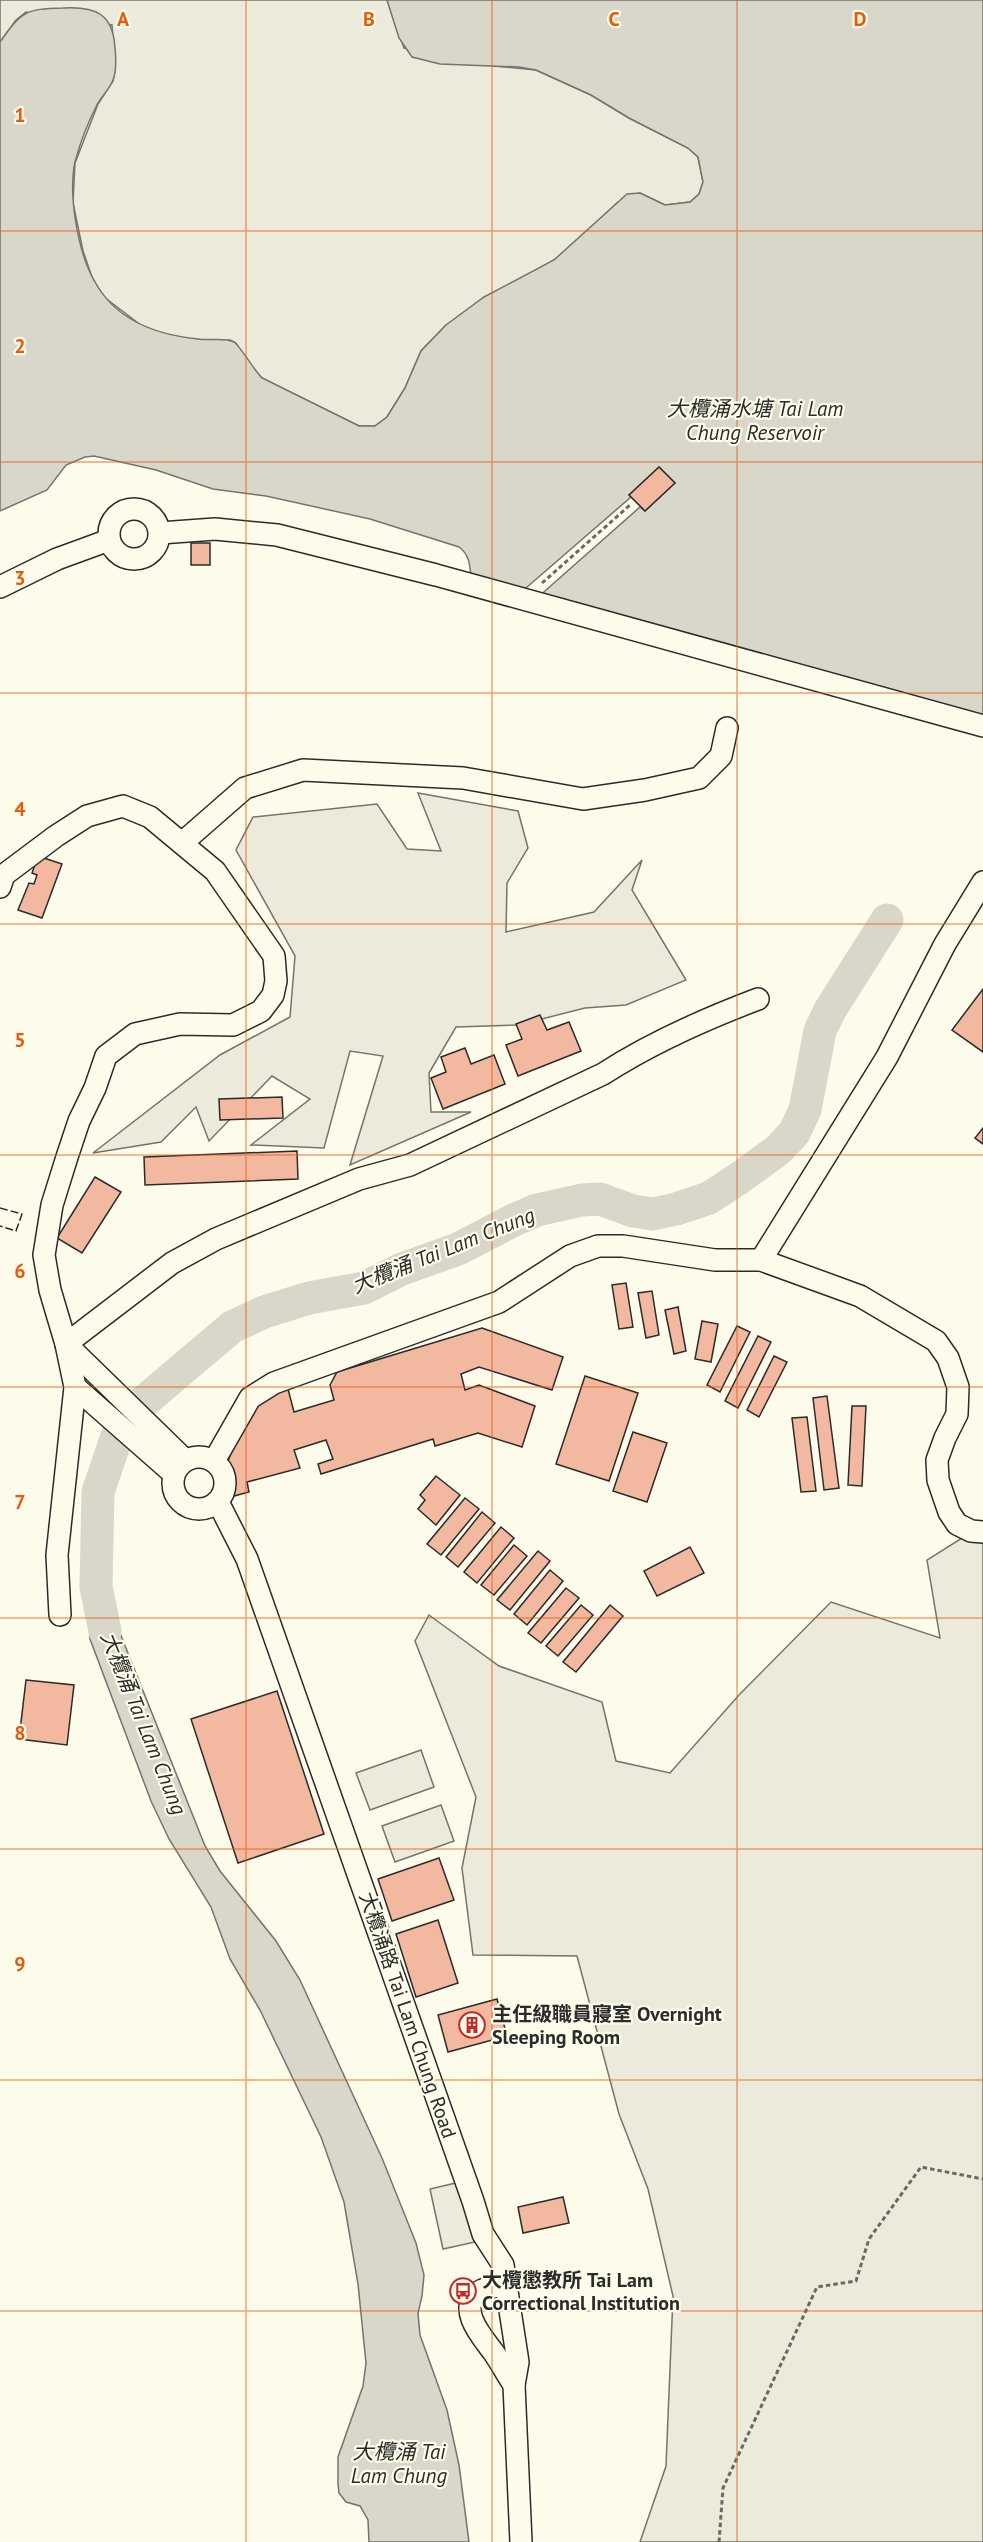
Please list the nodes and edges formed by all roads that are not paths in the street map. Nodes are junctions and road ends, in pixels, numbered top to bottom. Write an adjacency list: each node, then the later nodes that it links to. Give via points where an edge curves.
1 (160, 533): 2 (street, via 155,548 142,558 125,558); 2 (street, via 154,517 131,509 111,523); 4 (street, via 215,529 277,535)
2 (110, 540): 3 (street, via 57,559)
3 (0, 587)
4 (983, 726)
5 (727, 728): 6 (street, via 721,756 699,778 583,800 463,778 303,770 246,788)
6 (182, 843): 8 (street, via 150,817 123,806 106,810 87,816 56,836 4,875); 11 (street, via 215,871 274,956 273,995 261,1011 233,1025 180,1024 135,1034 106,1056 79,1121 52,1204 44,1255)
7 (983, 882): 10 (street, via 945,944 887,1057)
8 (0, 886)
9 (758, 999): 11 (street, via 410,1165 359,1179 216,1239 172,1263)
10 (761, 1260): 14 (street, via 715,1260 622,1246 598,1246 570,1256 499,1302 274,1383 250,1398); 17 (street, via 860,1296 936,1341 948,1358 958,1387 957,1414 937,1460 938,1480 957,1524)
11 (66, 1344): 12 (street); 13 (street, via 110,1385)
12 (75, 1387): 13 (street); 18 (street, via 57,1556)
13 (163, 1451): 15 (street)
14 (214, 1461): 15 (street, via 199,1456); 16 (street, via 225,1480)
15 (179, 1467): 16 (street, via 174,1492 185,1505 202,1509)
16 (218, 1502): 19 (street, 大欖涌路 Tai Lam Chung Road, via 248,1559 466,2203 503,2265)
17 (983, 1532)
18 (60, 1615)
19 (506, 2284): 20 (street, 大欖涌路 Tai Lam Chung Road, via 518,2362); 20 (street, via 480,2291 472,2300 471,2313 476,2331)
20 (514, 2385): 21 (street, 大欖涌路 Tai Lam Chung Road)
21 (521, 2542)

